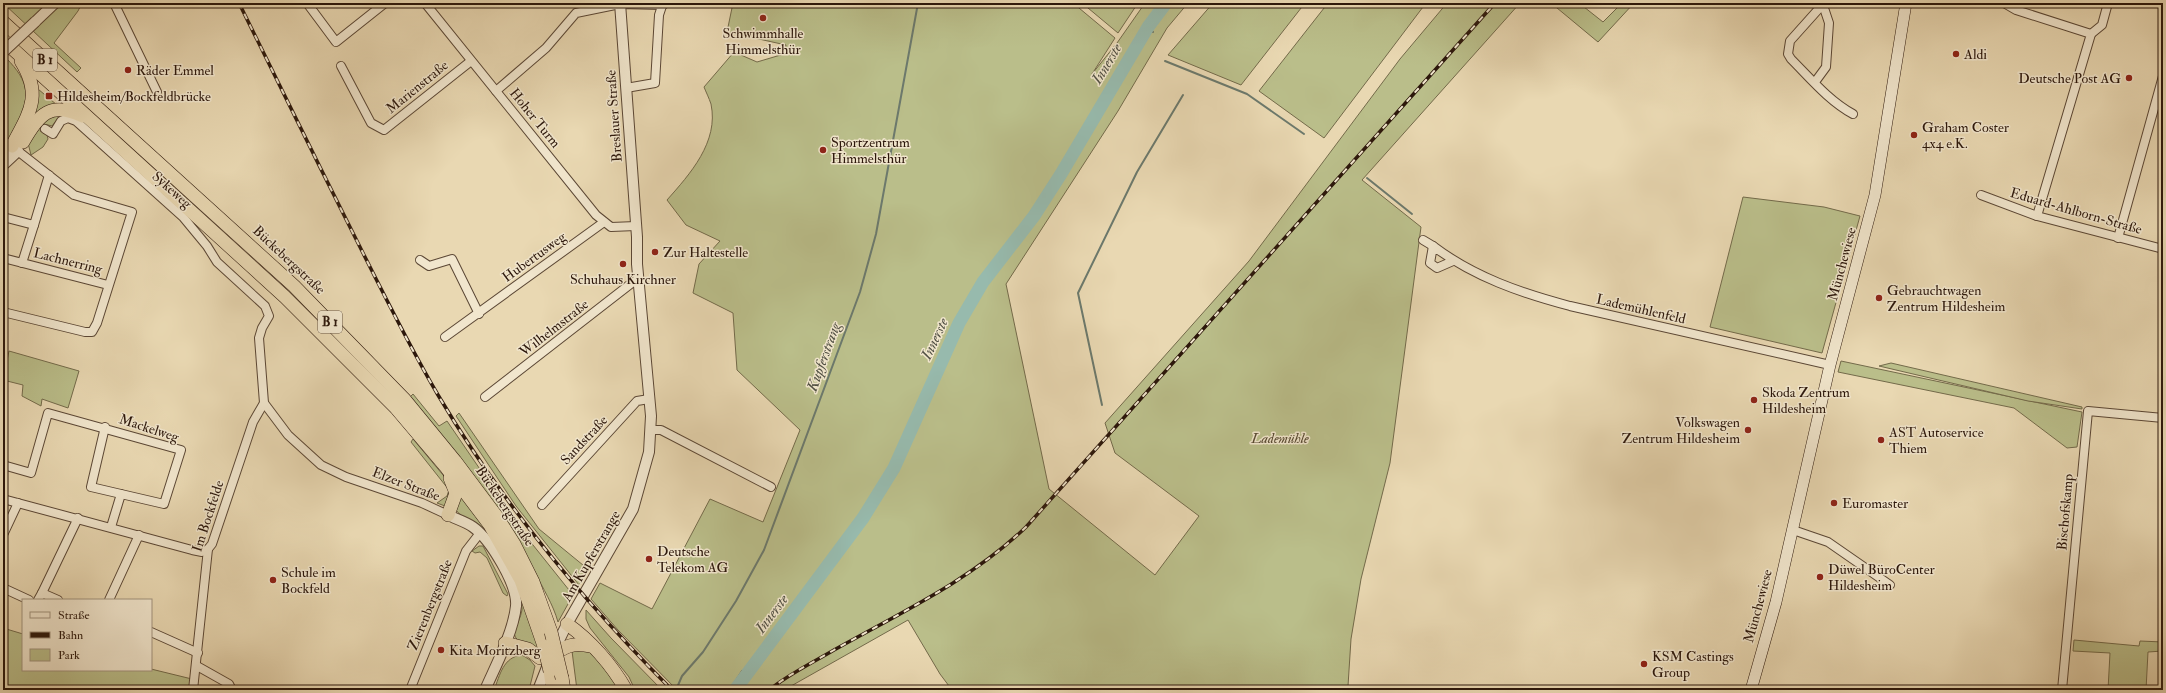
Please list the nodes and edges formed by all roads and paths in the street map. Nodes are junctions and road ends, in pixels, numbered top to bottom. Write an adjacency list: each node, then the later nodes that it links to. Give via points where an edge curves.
1 (55, 3): 15 (street, bridge)
2 (114, 3): 22 (street)
3 (307, 3): 4 (street, via 336,42)
4 (385, 3)
5 (425, 3): 16 (street, Hoher Turm)
6 (1906, 3): 49 (main road, Münchewiese, via 1879,176)
7 (2004, 3): 13 (street, via 2016,10)
8 (2108, 3): 13 (street, via 2102,26)
9 (620, 4): 10 (street); 20 (street, Breslauer Straße); 21 (street, via 576,13 546,48)
10 (663, 4): 20 (street, via 659,15 655,84)
11 (1824, 4): 19 (street, via 1829,23 1826,67); 19 (street, via 1790,41 1788,47 1791,59)
12 (3, 22): 84 (highway, Bückebergstraße / B 1, bridge, via 294,286 405,400 455,461 514,544 533,582 551,632)
13 (2091, 34): 31 (street)
14 (3, 40): 15 (highway, Bückebergstraße / B 1)
15 (9, 52): 24 (highway, Bückebergstraße / B 1); 26 (highway, via 31,79 31,109)
16 (471, 61): 17 (street, Marienstraße, via 384,130 371,123); 21 (street, Hoher Turm)
17 (341, 66)
18 (2163, 76): 36 (street)
19 (1815, 82): 23 (street, via 1843,109)
20 (626, 88): 35 (street, Breslauer Straße)
21 (496, 91): 33 (street, Hoher Turm)
22 (157, 92)
23 (1853, 114)
24 (93, 121): 26 (highway, via 67,110 49,112 37,121); 57 (highway, Bückebergstraße / B 1, via 329,339 396,408)
25 (45, 129): 52 (street, Sykeweg, via 53,134 61,121 68,118 76,121 183,217 217,262 265,306 269,316 259,338)
26 (15, 149): 27 (street); 28 (street); 29 (street)
27 (3, 156)
28 (3, 165)
29 (49, 175): 34 (street, Lachnerring); 45 (street, Lachnerring, via 74,195 132,212)
30 (1981, 196): 31 (street, Eduard-Ahlborn-Straße)
31 (2037, 216): 36 (street, Eduard-Ahlborn-Straße)
32 (3, 217): 34 (street, Lachnerring)
33 (604, 222): 35 (street, via 615,228); 47 (street, Hubertusweg)
34 (34, 225): 43 (street, Lachnerring)
35 (636, 232): 44 (street, Am Kupferstrange, via 641,245)
36 (2118, 238): 39 (street, Eduard-Ahlborn-Straße)
37 (1423, 240): 38 (street, Lademühlenfeld)
38 (1433, 246): 42 (street, Lademühlenfeld); 42 (street, via 1430,264 1437,268)
39 (2163, 249)
40 (3, 258): 43 (street, Lachnerring)
41 (420, 260): 47 (street, via 429,266 452,259)
42 (1453, 261): 49 (street, Lademühlenfeld, via 1538,298)
43 (22, 263): 45 (street, Lachnerring)
44 (640, 279): 50 (street, Wilhelmstraße); 51 (street, Am Kupferstrange)
45 (108, 285): 46 (street, Lachnerring, via 92,332)
46 (3, 312)
47 (479, 314): 48 (street, Hubertusweg)
48 (445, 338)
49 (1830, 365): 66 (main road, Münchewiese)
50 (484, 397)
51 (649, 399): 55 (street, Am Kupferstrange); 62 (street, Sandstraße, via 637,401)
52 (264, 403): 63 (street, Elzer Straße, via 291,439 321,465 346,477 422,503); 70 (street, Im Bockfelde, via 253,422)
53 (2163, 418): 93 (street, Bischofskamp, via 2088,411)
54 (105, 427): 56 (street, Mackelweg, via 48,413 32,473); 59 (street, Mackelweg, via 91,487); 59 (street, Mackelweg, via 181,450 164,504)
55 (651, 430): 58 (street, via 660,430); 77 (street, Am Kupferstrange, via 648,458 633,509)
56 (3, 465)
57 (446, 467): 63 (highway, via 456,493); 82 (highway, Bückebergstraße / B 1, via 490,525 522,580)
58 (771, 487)
59 (121, 494): 65 (street)
60 (3, 499): 61 (street)
61 (18, 503): 64 (street); 68 (street)
62 (542, 504)
63 (448, 515): 67 (street, Elzer Straße, via 472,526)
64 (78, 518): 65 (street); 73 (street)
65 (111, 527): 69 (street)
66 (1793, 530): 71 (street, via 1828,542); 92 (main road, Münchewiese, via 1770,626)
67 (480, 533): 79 (street, Elzer Straße, via 498,557 516,600 515,612); 87 (street, Zierenbergstraße, via 466,551)
68 (3, 535)
69 (139, 535): 70 (street, via 192,550 202,552); 76 (street)
70 (208, 549): 81 (street, Im Bockfelde)
71 (1890, 586)
72 (3, 588): 74 (street)
73 (40, 596): 75 (street)
74 (27, 599)
75 (54, 599)
76 (109, 599)
77 (567, 624): 80 (highway, via 583,635); 82 (street, Am Kupferstrange)
78 (152, 632): 81 (street)
79 (505, 643): 82 (highway); 88 (street, Elzer Straße)
80 (591, 646): 82 (highway, via 564,646); 91 (highway)
81 (198, 653): 83 (street, Im Bockfelde)
82 (545, 654): 89 (street, Am Kupferstrange); 90 (highway, Bückebergstraße / B 1, bridge)
83 (197, 666): 85 (street, Im Bockfelde); 86 (street, via 229,684)
84 (563, 684)
85 (193, 690)
86 (232, 690)
87 (410, 690)
88 (485, 690)
89 (538, 690)
90 (553, 690)
91 (626, 690)
92 (1751, 690)
93 (2062, 690)

